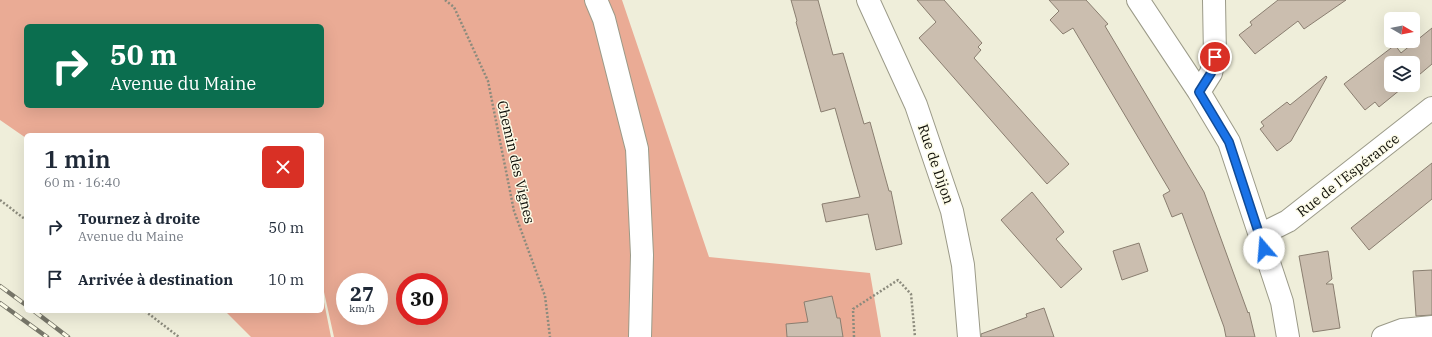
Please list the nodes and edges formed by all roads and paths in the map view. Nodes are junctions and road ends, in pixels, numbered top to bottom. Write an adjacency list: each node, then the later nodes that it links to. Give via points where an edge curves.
1 (445, 0): 14 (path, Chemin des Vignes, via 454,7 488,81 514,211 545,296)
2 (596, 0): 15 (street, via 604,19 637,149 642,255)
3 (868, 0): 18 (street, Rue de Dijon, via 916,105 952,211 963,265)
4 (1138, 0): 6 (street)
5 (1214, 0): 6 (street, via 1215,57 1211,73)
6 (1199, 92): 10 (street, via 1229,142)
7 (1432, 108): 10 (street, Rue de l'Espérance, via 1288,221)
8 (0, 200): 9 (path)
9 (24, 218)
10 (1260, 235): 19 (street, via 1282,302)
11 (148, 313): 13 (path)
12 (1432, 327): 20 (street, via 1402,330)
13 (178, 337)
14 (550, 337)
15 (640, 337)
16 (854, 337): 17 (path, via 853,308 898,280 911,294)
17 (915, 337)
18 (969, 337)
19 (1288, 337)
20 (1383, 337)

